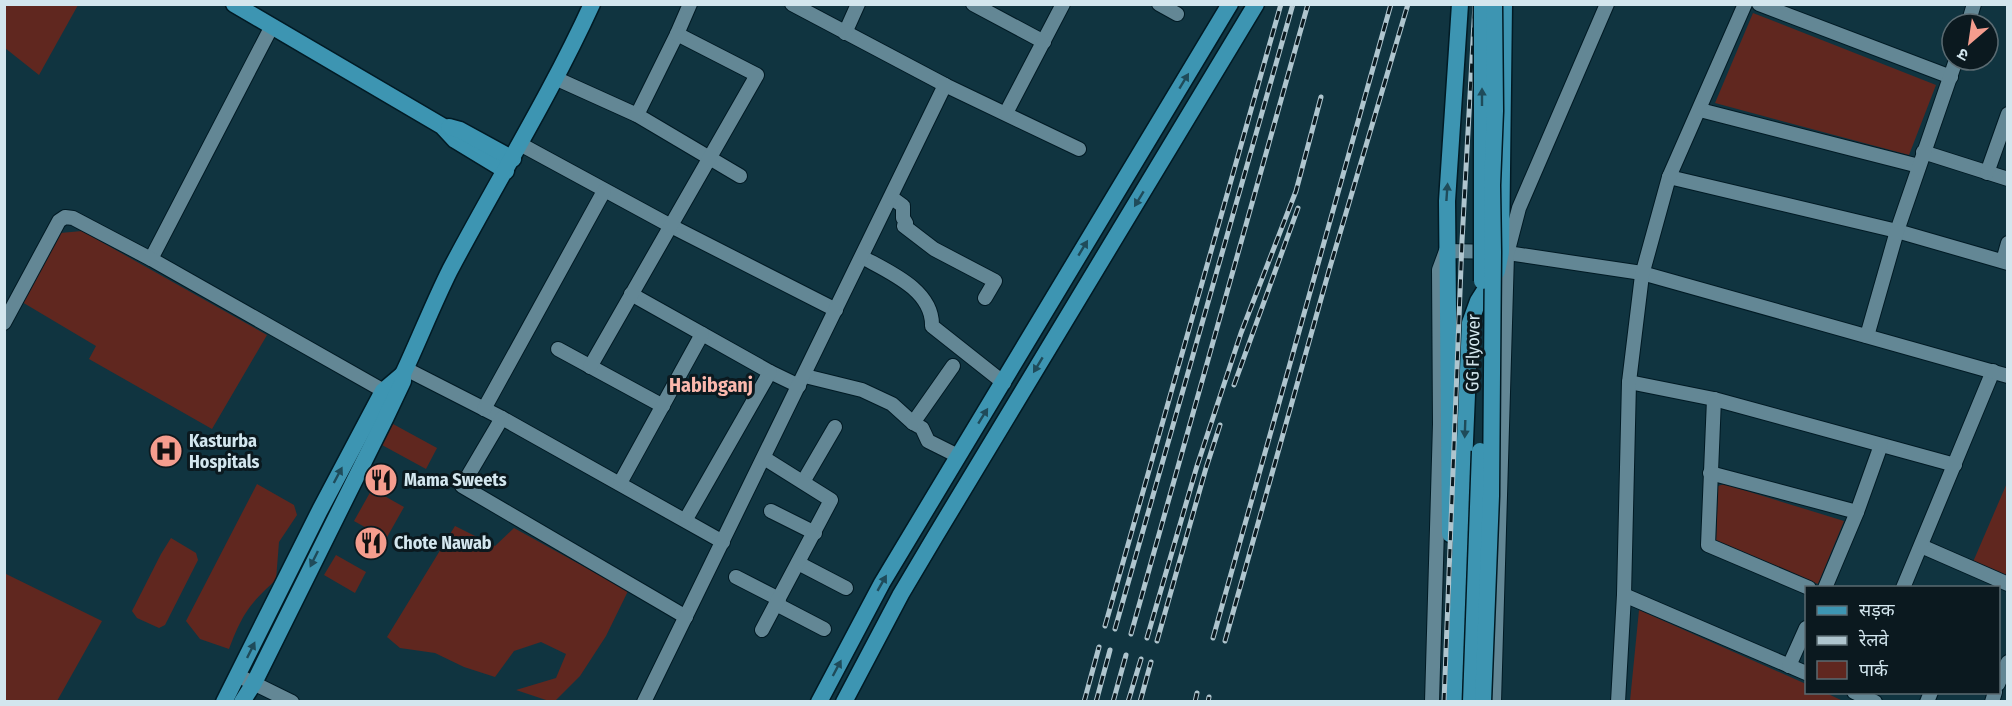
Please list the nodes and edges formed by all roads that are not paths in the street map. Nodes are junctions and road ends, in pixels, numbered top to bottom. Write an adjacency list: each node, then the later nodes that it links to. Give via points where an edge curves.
1 (234, 4): 19 (main road)
2 (592, 4): 25 (main road)
3 (690, 4): 21 (street)
4 (792, 4): 20 (street)
5 (858, 4): 20 (street)
6 (973, 4): 22 (street)
7 (1063, 4): 22 (street)
8 (1159, 4): 18 (street)
9 (1230, 4): 33 (main road, one-way to 9)
10 (1256, 4): 37 (main road)
11 (1460, 4): 47 (main road, one-way to 11)
12 (1482, 4): 117 (main road, GG Flyover, one-way to 12, bridge, via 1482,368)
13 (1494, 4): 118 (main road, GG Flyover, bridge, via 1491,496)
14 (1504, 4): 48 (main road)
15 (1607, 4): 48 (street, via 1519,208)
16 (1745, 4): 27 (street)
17 (1759, 4): 24 (street)
18 (1177, 14)
19 (272, 26): 36 (main road, via 442,126 460,130); 50 (street)
20 (838, 29): 26 (street)
21 (677, 34): 30 (street); 34 (street, via 757,75)
22 (1044, 42): 28 (street)
23 (1952, 72): 24 (street)
24 (1951, 77): 35 (street)
25 (555, 78): 30 (street); 31 (main road)
26 (945, 85): 28 (street); 43 (street)
27 (1700, 110): 35 (street); 40 (street)
28 (1006, 113): 32 (street)
29 (2007, 114): 38 (street)
30 (637, 115): 34 (street)
31 (520, 144): 36 (main road); 42 (street)
32 (1079, 149)
33 (1139, 155): 37 (main road); 68 (main road, one-way to 33)
34 (708, 157): 39 (street); 44 (street)
35 (1921, 159): 38 (street); 45 (street)
36 (509, 165): 63 (main road, via 450,272)
37 (1158, 168): 113 (main road, one-way to 113, via 901,594)
38 (1987, 173): 41 (street)
39 (740, 176)
40 (1669, 177): 45 (street); 52 (street)
41 (2007, 179)
42 (604, 190): 44 (street); 72 (street)
43 (892, 198): 49 (street); 54 (street, via 903,206 904,226 934,249 995,281)
44 (670, 226): 53 (street); 55 (street)
45 (1897, 231): 51 (street); 58 (street)
46 (2007, 243): 51 (street)
47 (1446, 251): 48 (street); 114 (street, via 1439,270 1440,424); 115 (main road, via 1451,609)
48 (1504, 253): 52 (street); 116 (main road, one-way to 116, via 1470,322); 119 (street)
49 (861, 257): 55 (street); 68 (street, via 922,296 932,314 932,326)
50 (151, 260): 56 (street, via 65,217 59,221); 69 (street)
51 (2005, 262)
52 (1642, 273): 58 (street); 67 (street)
53 (631, 294): 57 (street); 61 (street)
54 (985, 298)
55 (836, 310): 66 (street)
56 (4, 323)
57 (702, 334): 64 (street); 71 (street)
58 (1867, 336): 62 (street)
59 (558, 349): 61 (street)
60 (953, 366): 74 (street)
61 (590, 367): 71 (street)
62 (1993, 371): 65 (street); 79 (street)
63 (404, 372): 69 (main road); 72 (street)
64 (770, 372): 66 (street); 85 (street)
65 (2007, 376)
66 (802, 381): 74 (street, via 862,390 892,404); 78 (street)
67 (1629, 382): 70 (street); 97 (street)
68 (1004, 383): 77 (main road, one-way to 68)
69 (389, 395): 86 (main road)
70 (1714, 399): 76 (street); 80 (street)
71 (663, 406): 82 (street)
72 (484, 409): 73 (street)
73 (502, 418): 82 (street); 99 (street, via 462,486)
74 (913, 423): 77 (street, via 922,428 928,441)
75 (835, 427): 81 (street)
76 (1881, 445): 79 (street); 84 (street)
77 (958, 456): 112 (main road, one-way to 77, via 882,583)
78 (764, 458): 81 (street); 88 (street)
79 (1955, 465): 89 (street)
80 (1710, 473): 84 (street); 93 (street, via 1707,545)
81 (803, 482): 87 (street, via 831,500)
82 (620, 483): 85 (street)
83 (771, 511): 87 (street)
84 (1857, 512): 94 (street)
85 (686, 519): 88 (street)
86 (322, 523): 105 (main road, one-way to 86); 106 (main road, one-way to 106)
87 (814, 533): 90 (street)
88 (723, 542): 99 (street)
89 (1921, 546): 92 (street); 95 (street)
90 (798, 563): 96 (street); 98 (street)
91 (736, 577): 98 (street)
92 (2007, 584)
93 (1805, 586)
94 (1826, 586)
95 (1904, 586)
96 (846, 588)
97 (1624, 595): 103 (street); 120 (street)
98 (778, 602): 100 (street); 101 (street)
99 (686, 617): 111 (street)
100 (824, 629)
101 (762, 630)
102 (1805, 630): 103 (street)
103 (1789, 666): 104 (street)
104 (1805, 673)
105 (238, 676): 106 (street); 108 (main road)
106 (254, 683): 109 (main road); 110 (street)
107 (1856, 695): 121 (street)
108 (224, 702)
109 (242, 702)
110 (292, 702)
111 (644, 702)
112 (819, 702)
113 (844, 702)
114 (1432, 702)
115 (1447, 702)
116 (1454, 702)
117 (1471, 702)
118 (1483, 702)
119 (1494, 702)
120 (1618, 702)
121 (1875, 702)

